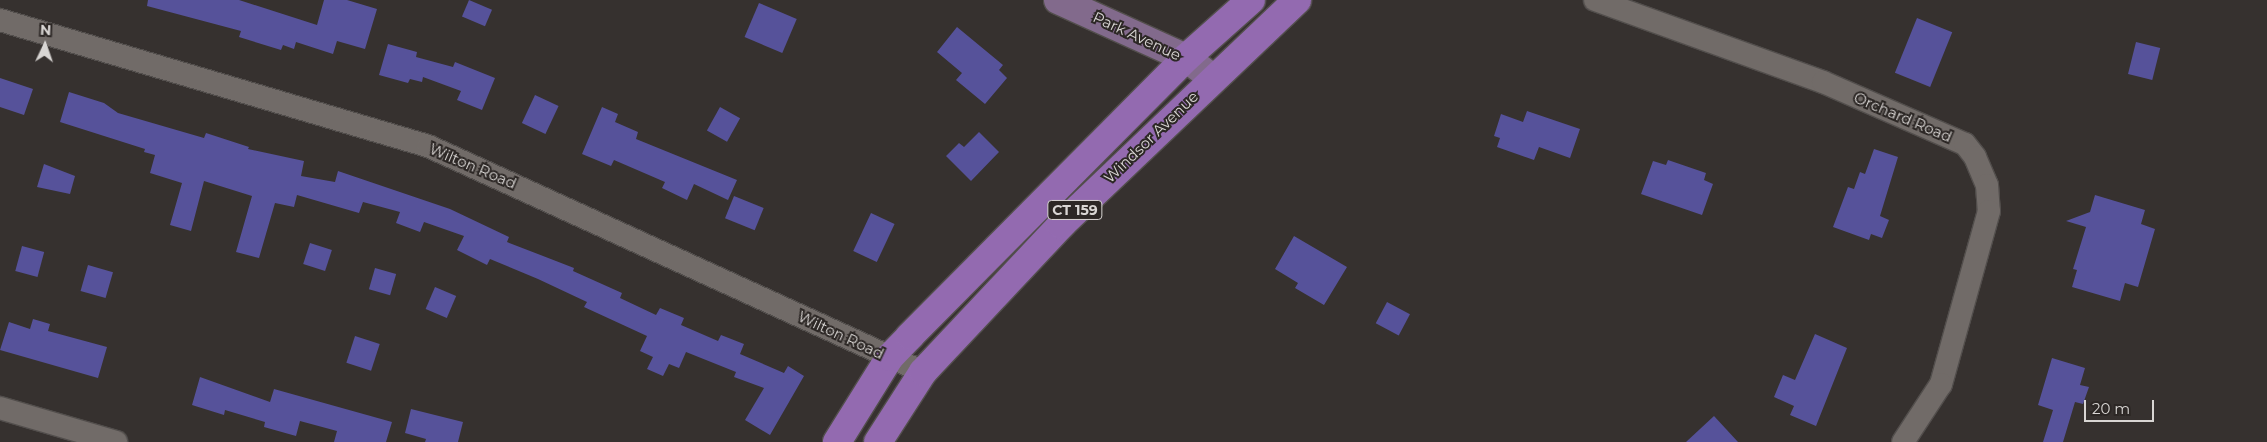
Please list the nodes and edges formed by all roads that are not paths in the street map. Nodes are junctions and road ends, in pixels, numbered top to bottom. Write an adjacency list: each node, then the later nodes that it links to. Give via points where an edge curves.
1 (1058, 0): 6 (main road, Park Avenue)
2 (1251, 0): 6 (main road, Windsor Avenue / CT 159)
3 (1297, 0): 7 (main road, Windsor Avenue / CT 159)
4 (1595, 0): 14 (street, Orchard Road, via 1823,82 1965,144 1975,157 1987,185 1989,211 1941,384)
5 (0, 20): 8 (street, Wilton Road, via 428,146)
6 (1186, 58): 7 (main road, Park Avenue); 8 (main road, Windsor Avenue / CT 159)
7 (1213, 78): 9 (main road, Windsor Avenue / CT 159, via 1105,180)
8 (890, 357): 9 (street, Wilton Road); 12 (main road, Windsor Avenue / CT 159)
9 (923, 372): 13 (main road, Windsor Avenue / CT 159)
10 (0, 408): 11 (street)
11 (116, 442)
12 (837, 442)
13 (878, 442)
14 (1903, 442)

